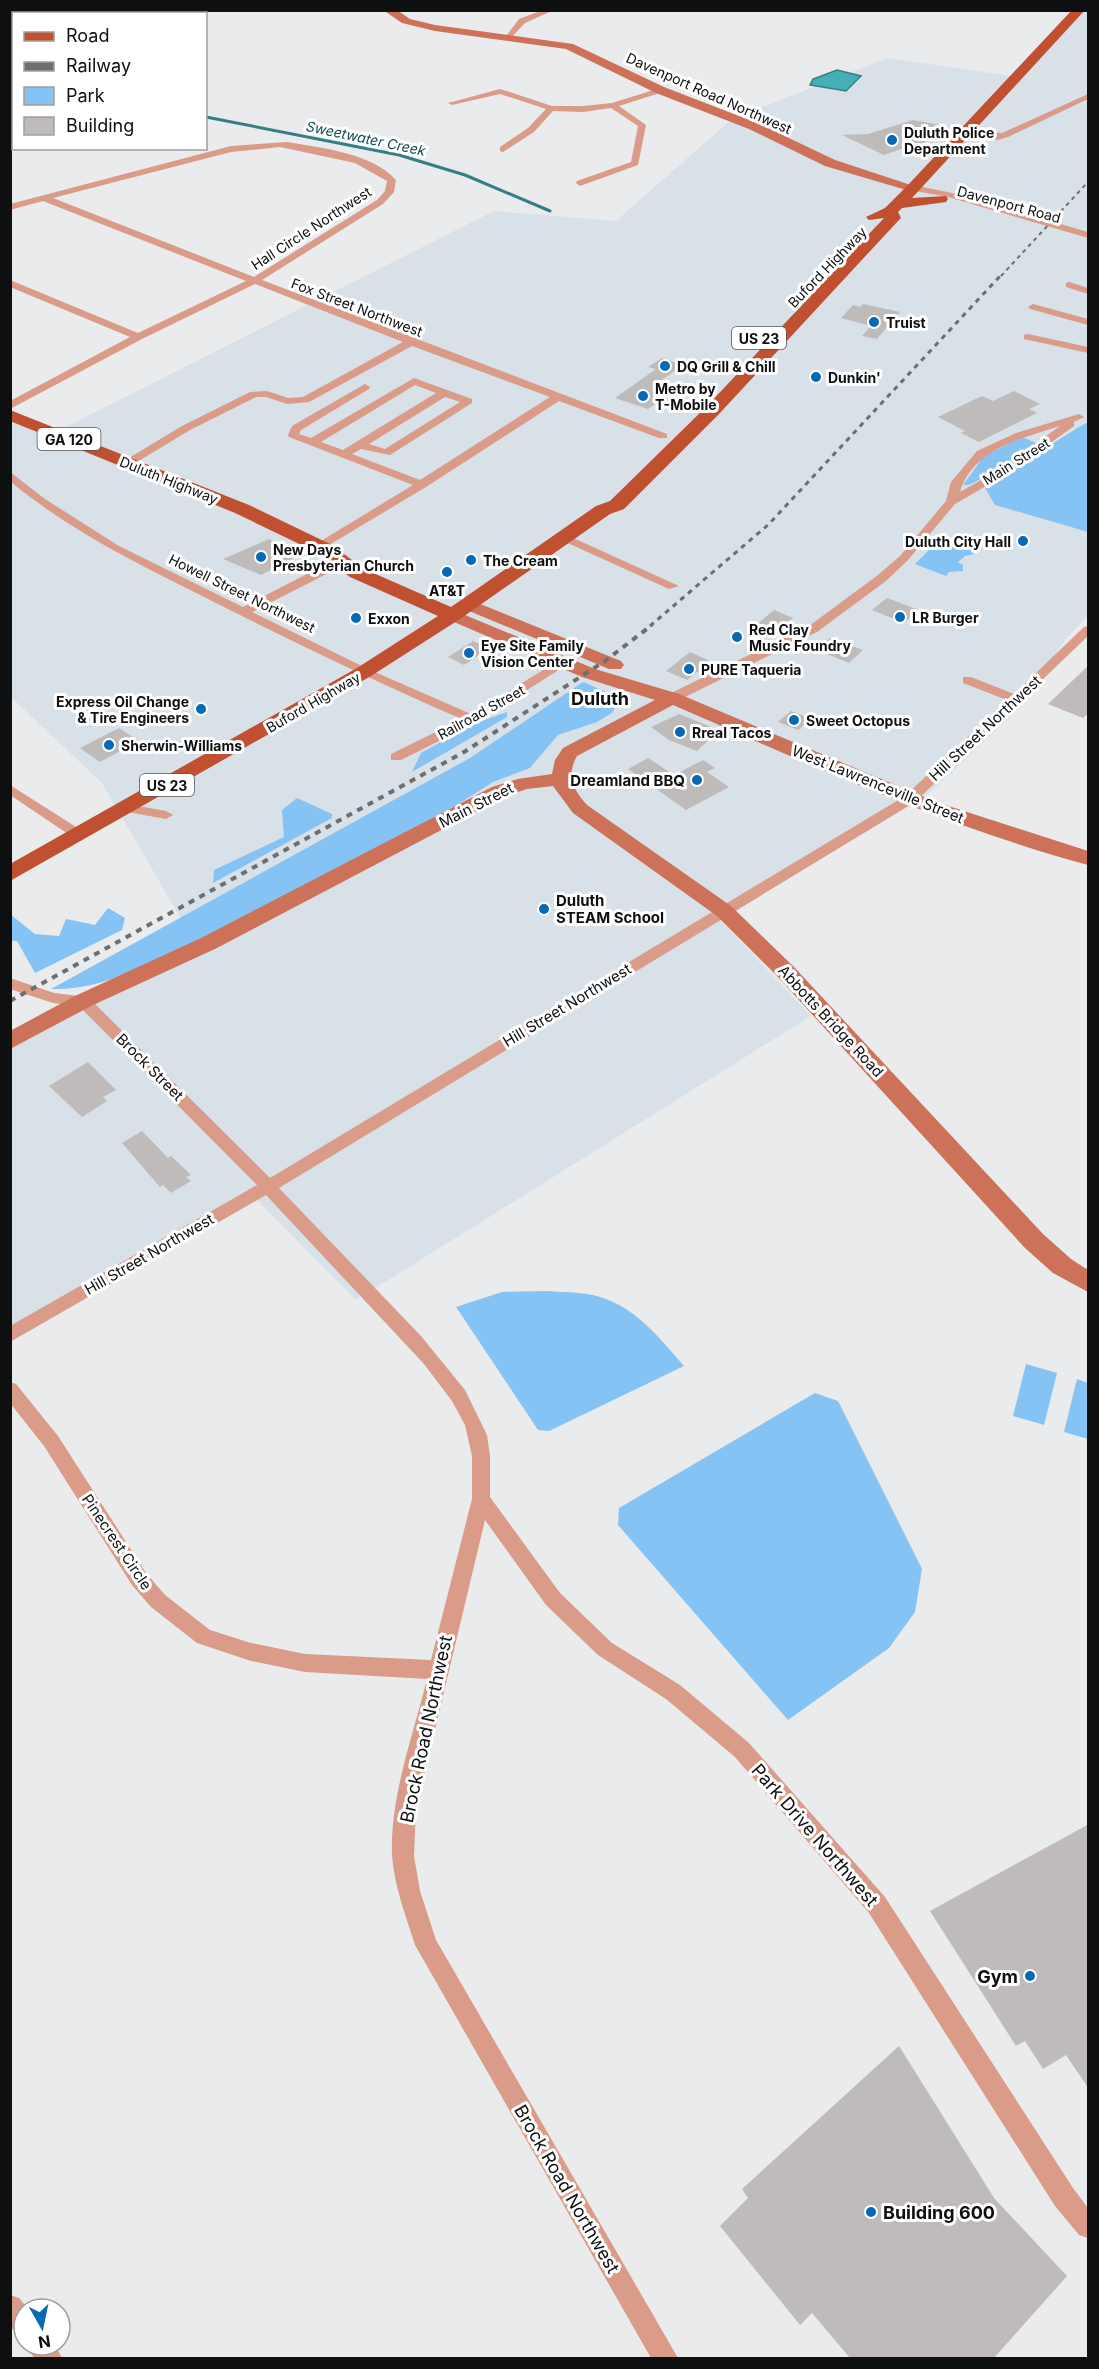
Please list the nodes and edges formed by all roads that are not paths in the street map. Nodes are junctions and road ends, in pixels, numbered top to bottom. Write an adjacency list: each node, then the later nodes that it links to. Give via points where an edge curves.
1 (388, 10): 4 (street, Davenport Road Northwest, via 418,25)
2 (551, 10): 4 (street, via 522,21)
3 (1079, 10): 10 (main road, Buford Highway / US 23)
4 (506, 38): 5 (street, Davenport Road Northwest, via 569,46)
5 (660, 90): 8 (street); 13 (street, Davenport Road Northwest, via 753,126 830,163)
6 (1089, 96): 10 (street, via 1005,135)
7 (452, 103): 9 (street, via 500,91)
8 (613, 105): 9 (street); 12 (street, via 642,125 634,163)
9 (551, 108): 11 (street, via 531,130)
10 (964, 132): 13 (main road, Buford Highway / US 23)
11 (503, 148)
12 (580, 183)
13 (919, 189): 15 (street, Davenport Road); 17 (main road, Buford Highway / US 23); 18 (street, Davenport Road)
14 (44, 198): 16 (street, Hall Circle Northwest); 20 (street, Fox Street Northwest); 20 (street, Hall Circle Northwest, via 231,148 274,145 370,165 392,180 389,192 380,202)
15 (941, 199): 17 (main road); 18 (street, Davenport Road)
16 (10, 207)
17 (893, 207): 19 (main road, Buford Highway / US 23, via 878,214); 23 (main road, Buford Highway / US 23, via 893,218)
18 (1089, 237)
19 (822, 271): 23 (main road, via 820,285); 29 (main road, Buford Highway / US 23)
20 (254, 281): 30 (street, Hall Circle Northwest); 32 (street, Fox Street Northwest)
21 (10, 283): 30 (street)
22 (1070, 285): 24 (street)
23 (826, 290): 34 (main road, Buford Highway / US 23)
24 (1089, 291)
25 (1040, 298): 26 (street)
26 (1033, 307): 27 (street); 28 (street)
27 (1025, 316)
28 (1089, 322)
29 (772, 324): 34 (main road, via 779,329 763,347); 42 (main road, Buford Highway / US 23, via 699,400 699,411 674,443)
30 (138, 337): 38 (street, Hall Circle Northwest)
31 (1028, 337): 33 (street)
32 (411, 342): 36 (street, Fox Street Northwest); 47 (street, via 304,400 287,401 254,394)
33 (1089, 351)
34 (765, 355): 42 (main road, Buford Highway / US 23)
35 (444, 393): 37 (street, via 414,381); 45 (street); 45 (street, via 468,401 386,453)
36 (558, 397): 42 (street, Fox Street Northwest); 50 (street)
37 (380, 402): 44 (street); 44 (street, via 361,390 293,431)
38 (10, 406)
39 (1084, 414): 41 (street, Main Street); 43 (street, Main Street)
40 (10, 415): 47 (main road, Duluth Highway / GA 120)
41 (1027, 433): 43 (street); 51 (street, Main Street, via 981,453 957,482)
42 (671, 441): 48 (main road, Buford Highway / US 23); 48 (main road, via 636,474)
43 (1049, 441): 51 (street, Main Street)
44 (311, 443): 46 (street)
45 (361, 445): 46 (street)
46 (343, 455): 50 (street)
47 (128, 463): 53 (main road, Duluth Highway / GA 120)
48 (636, 470): 52 (main road, Buford Highway / US 23, via 598,501 603,510)
49 (10, 475): 57 (street, Howell Street Northwest, via 87,532)
50 (422, 484): 53 (street)
51 (951, 502): 63 (street, via 904,558 813,629)
52 (565, 538): 55 (street); 56 (main road, Buford Highway / US 23)
53 (322, 547): 54 (main road, Duluth Highway / GA 120); 56 (main road, Duluth Highway / GA 120, via 396,572)
54 (340, 562): 56 (main road, Duluth Highway / GA 120, via 367,578); 57 (street)
55 (673, 586)
56 (460, 610): 59 (street, West Lawrenceville Street); 60 (main road, Buford Highway / US 23); 63 (street, West Lawrenceville Street, via 663,687)
57 (244, 611): 60 (street, Howell Street Northwest)
58 (1087, 634): 64 (street, Hill Street Northwest)
59 (565, 662): 61 (street, West Lawrenceville Street); 65 (street, Railroad Street)
60 (364, 672): 65 (street, Howell Street Northwest); 71 (main road, Buford Highway / US 23)
61 (590, 672): 63 (street, West Lawrenceville Street); 66 (street, via 624,694 628,707)
62 (967, 680): 64 (street)
63 (672, 698): 66 (street); 70 (street, West Lawrenceville Street)
64 (1016, 699): 70 (street, Hill Street Northwest)
65 (472, 718): 67 (street, Railroad Street)
66 (626, 721): 68 (street, via 570,752)
67 (396, 757)
68 (560, 779): 76 (street, Abbotts Bridge Road, via 564,791 580,809); 78 (street, Main Street, via 499,789 209,943)
69 (10, 789): 73 (street)
70 (910, 799): 74 (street, West Lawrenceville Street, via 1016,838); 76 (street, Hill Street Northwest)
71 (127, 808): 72 (street); 73 (main road, Buford Highway / US 23)
72 (166, 815)
73 (79, 835): 75 (main road, Buford Highway / US 23)
74 (1089, 858)
75 (10, 874)
76 (724, 911): 80 (street, Hill Street Northwest); 81 (street, Abbotts Bridge Road, via 794,980 1034,1241 1062,1266)
77 (10, 983): 78 (street, via 53,998)
78 (83, 1001): 79 (street, Main Street); 80 (street, Brock Street)
79 (10, 1041)
80 (269, 1186): 82 (street, Hill Street Northwest); 84 (street, Brock Road Northwest, via 453,1387 471,1417 482,1458)
81 (1089, 1282)
82 (10, 1335)
83 (10, 1389): 85 (street, Pinecrest Circle, via 51,1440 139,1579 158,1601 204,1636 251,1652 305,1663)
84 (481, 1499): 85 (street, Brock Road Northwest); 86 (street, Park Drive Northwest, via 553,1599 604,1649 673,1692 742,1750 877,1905 1064,2197)
85 (437, 1670): 87 (street, Brock Road Northwest, via 405,1809 403,1856 426,1945)
86 (1089, 2226)
87 (665, 2358)

